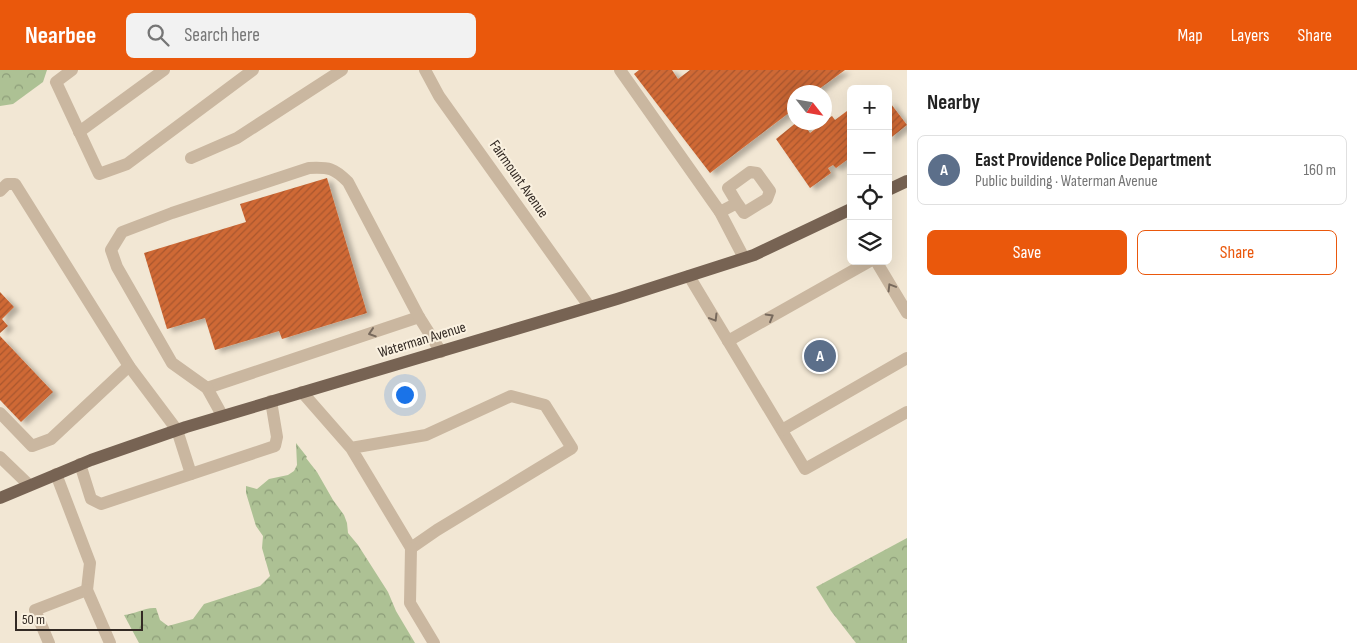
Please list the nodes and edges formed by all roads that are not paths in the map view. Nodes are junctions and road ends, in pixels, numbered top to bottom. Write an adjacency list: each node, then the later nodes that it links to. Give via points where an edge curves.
1 (72, 70): 7 (street, via 56,82)
2 (164, 70): 7 (street)
3 (253, 70): 7 (street, via 118,168 99,174)
4 (342, 70): 8 (street, via 237,138)
5 (425, 70): 19 (street, Fairmount Avenue, via 439,96)
6 (620, 70): 13 (street)
7 (79, 132)
8 (191, 158)
9 (907, 181): 10 (main road)
10 (892, 188)
11 (0, 191): 25 (street, via 7,184 15,184)
12 (736, 203): 13 (street)
13 (720, 212): 15 (street)
14 (847, 214): 15 (main road, Waterman Avenue)
15 (744, 258): 18 (main road, Waterman Avenue)
16 (863, 265): 22 (street, one-way to 16)
17 (878, 265): 20 (street, one-way to 17)
18 (688, 276): 19 (main road, Waterman Avenue); 22 (street, one-way to 22)
19 (589, 306): 23 (main road, Waterman Avenue)
20 (907, 313)
21 (419, 318): 23 (street); 26 (street, one-way to 26); 26 (street, via 348,182 337,171 326,167 309,168 172,212 122,232 111,250 117,267 172,363)
22 (728, 341): 33 (street)
23 (441, 352): 27 (main road, Waterman Avenue)
24 (907, 358): 33 (street)
25 (129, 366): 30 (street, via 51,439 40,445 32,446); 32 (street)
26 (207, 388): 31 (street)
27 (302, 392): 28 (main road, Waterman Avenue); 34 (street)
28 (270, 401): 31 (main road, Waterman Avenue); 38 (street, via 278,437 275,446)
29 (907, 412): 33 (street, via 806,469)
30 (0, 413)
31 (222, 415): 32 (main road, Waterman Avenue)
32 (177, 430): 36 (main road, Waterman Avenue); 38 (street)
33 (782, 430)
34 (351, 448): 41 (street); 41 (street, via 426,435 511,396 545,405 572,448)
35 (0, 457): 39 (street)
36 (80, 464): 37 (main road, Waterman Avenue); 38 (street, via 91,499 101,504)
37 (56, 474): 39 (main road, Waterman Avenue); 42 (street, via 90,563)
38 (191, 474)
39 (29, 485): 40 (main road, Waterman Avenue)
40 (0, 498)
41 (411, 548): 45 (street, via 410,603)
42 (87, 590): 43 (street, via 35,610); 44 (street)
43 (49, 643)
44 (110, 643)
45 (434, 643)

